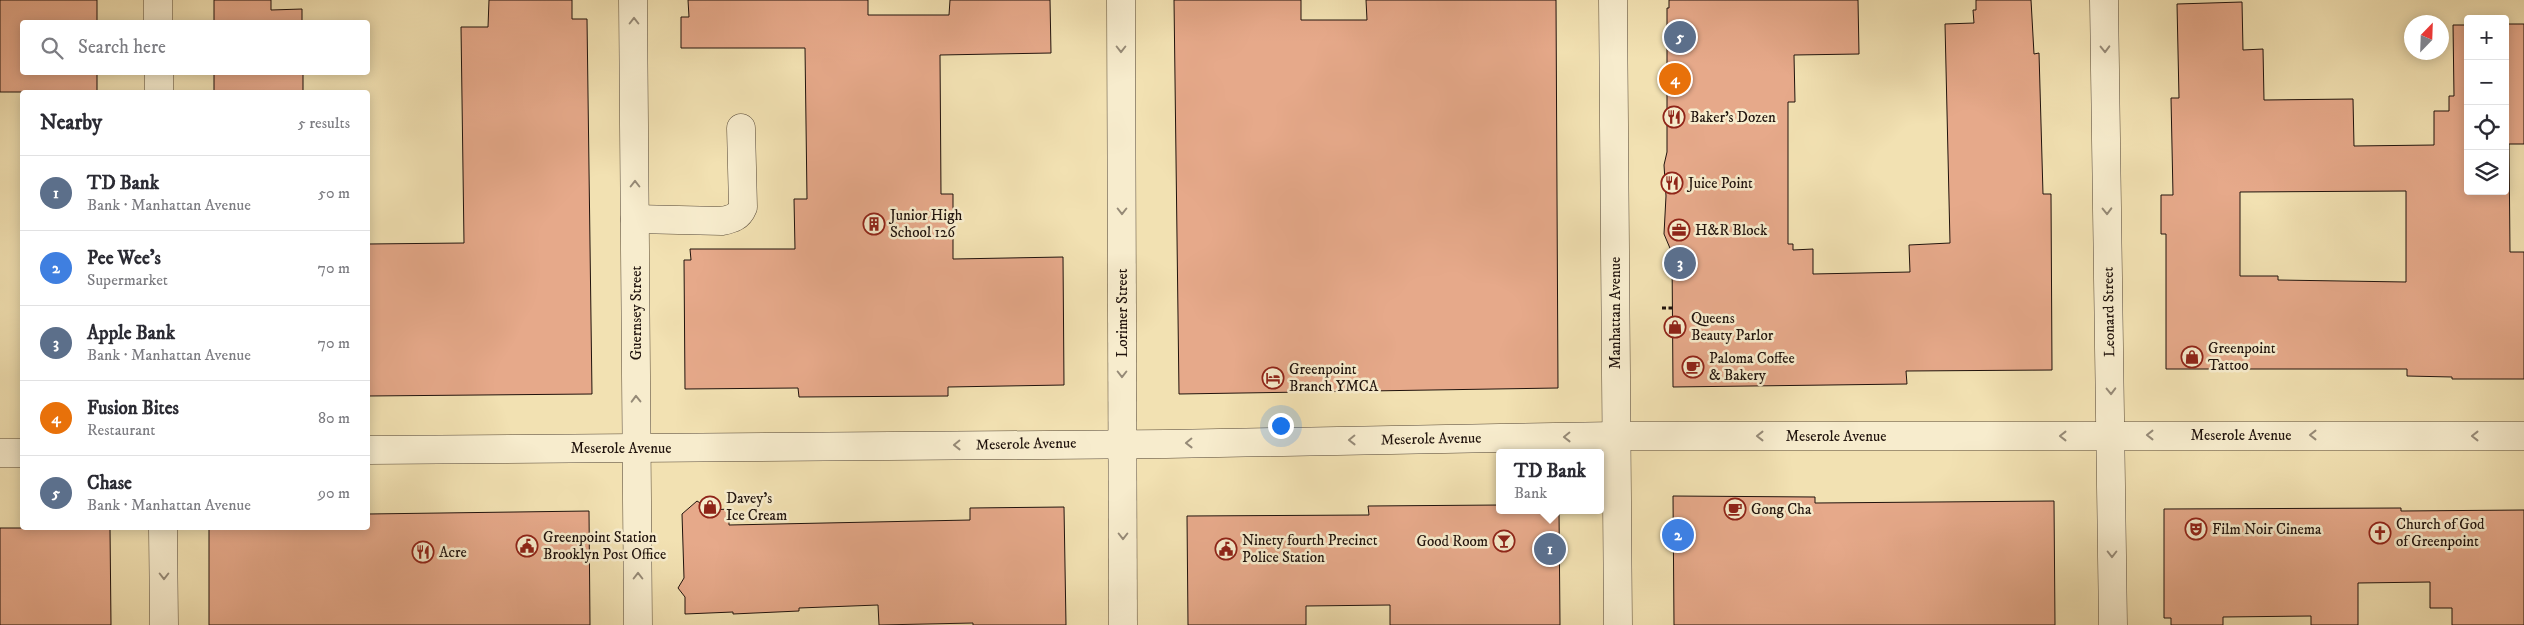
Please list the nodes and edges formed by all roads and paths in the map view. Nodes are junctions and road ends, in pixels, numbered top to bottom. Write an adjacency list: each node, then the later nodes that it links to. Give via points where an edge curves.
1 (158, 0): 6 (street)
2 (633, 0): 10 (street, Guernsey Street, one-way to 2)
3 (1121, 0): 16 (street, Lorimer Street, one-way to 16)
4 (1613, 0): 14 (street, Manhattan Avenue)
5 (2104, 0): 13 (street, Leonard Street, one-way to 13)
6 (158, 20)
7 (158, 75): 8 (street)
8 (159, 90)
9 (741, 128): 10 (street, via 743,207 740,213 732,219 722,220)
10 (635, 219): 17 (street, Guernsey Street, one-way to 10)
11 (1662, 308): 12 (path)
12 (1673, 308)
13 (2111, 434): 14 (street, Meserole Avenue, one-way to 14); 15 (street, Meserole Avenue, one-way to 13); 26 (street, Leonard Street, one-way to 26)
14 (1615, 436): 16 (street, Meserole Avenue, one-way to 16); 25 (street, Manhattan Avenue)
15 (2524, 436)
16 (1122, 444): 17 (street, Meserole Avenue, one-way to 17); 24 (street, Lorimer Street, one-way to 24)
17 (637, 448): 18 (street, Meserole Avenue); 23 (street, Guernsey Street, one-way to 17)
18 (370, 450)
19 (0, 453): 20 (street)
20 (20, 453)
21 (163, 530): 22 (street, one-way to 22)
22 (164, 625)
23 (638, 625)
24 (1124, 625)
25 (1618, 625)
26 (2113, 625)

